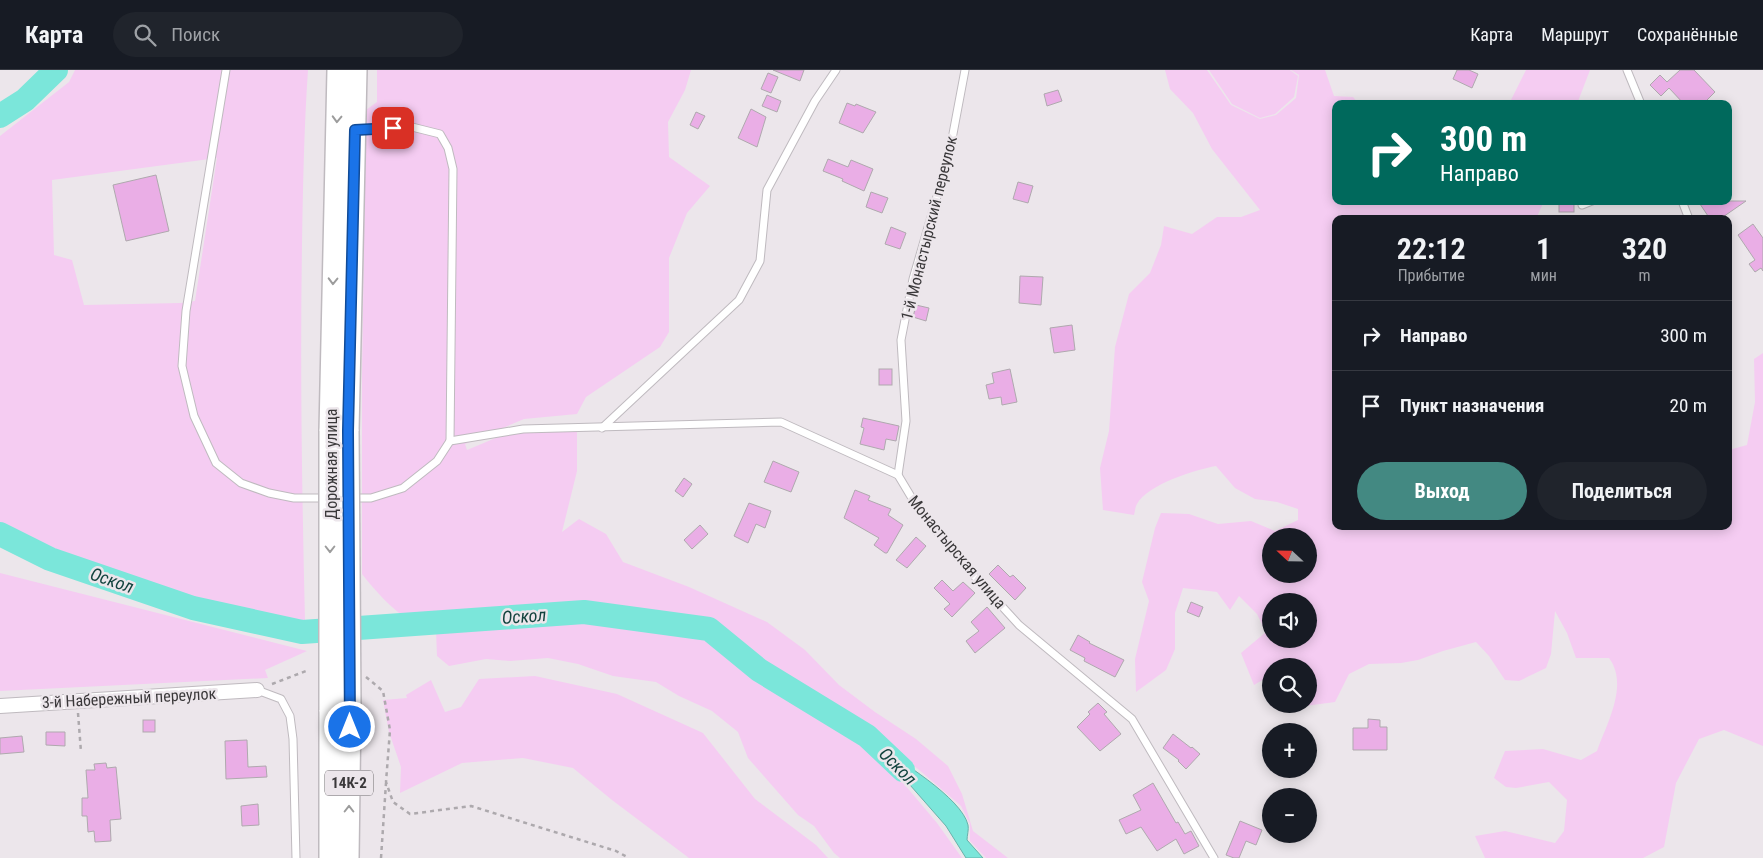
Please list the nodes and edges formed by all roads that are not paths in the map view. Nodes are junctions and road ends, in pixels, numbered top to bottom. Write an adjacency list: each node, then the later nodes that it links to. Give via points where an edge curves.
1 (226, 70): 11 (lane, via 186,311 182,366 194,416 216,463 241,483 269,493 294,498 371,498 403,488 438,461)
2 (338, 70): 10 (main road, Дорожная улица, one-way to 10)
3 (356, 70): 8 (main road, Дорожная улица)
4 (836, 70): 9 (lane, via 815,101 767,190 760,261 739,300)
5 (965, 70): 12 (lane, 1-й Монастырский переулок, via 949,155 913,279 900,340 906,421)
6 (1627, 70): 7 (lane)
7 (1639, 100)
8 (355, 130): 10 (main road, Дорожная улица); 11 (lane, via 412,126 440,134 448,148 452,169)
9 (602, 428): 11 (lane, via 523,429); 12 (lane, via 781,422)
10 (339, 431): 15 (main road, Дорожная улица, bridge)
11 (450, 441)
12 (898, 475): 19 (lane, Монастырская улица, via 919,510 1019,625 1132,719)
13 (257, 690): 14 (street, 3-й Набережный переулок); 16 (lane, via 281,699 290,716)
14 (0, 706)
15 (340, 709): 17 (main road, Дорожная улица / 14К-2); 18 (main road, Дорожная улица / 14К-2, one-way to 15)
16 (296, 858)
17 (330, 858)
18 (348, 858)
19 (1214, 858)

